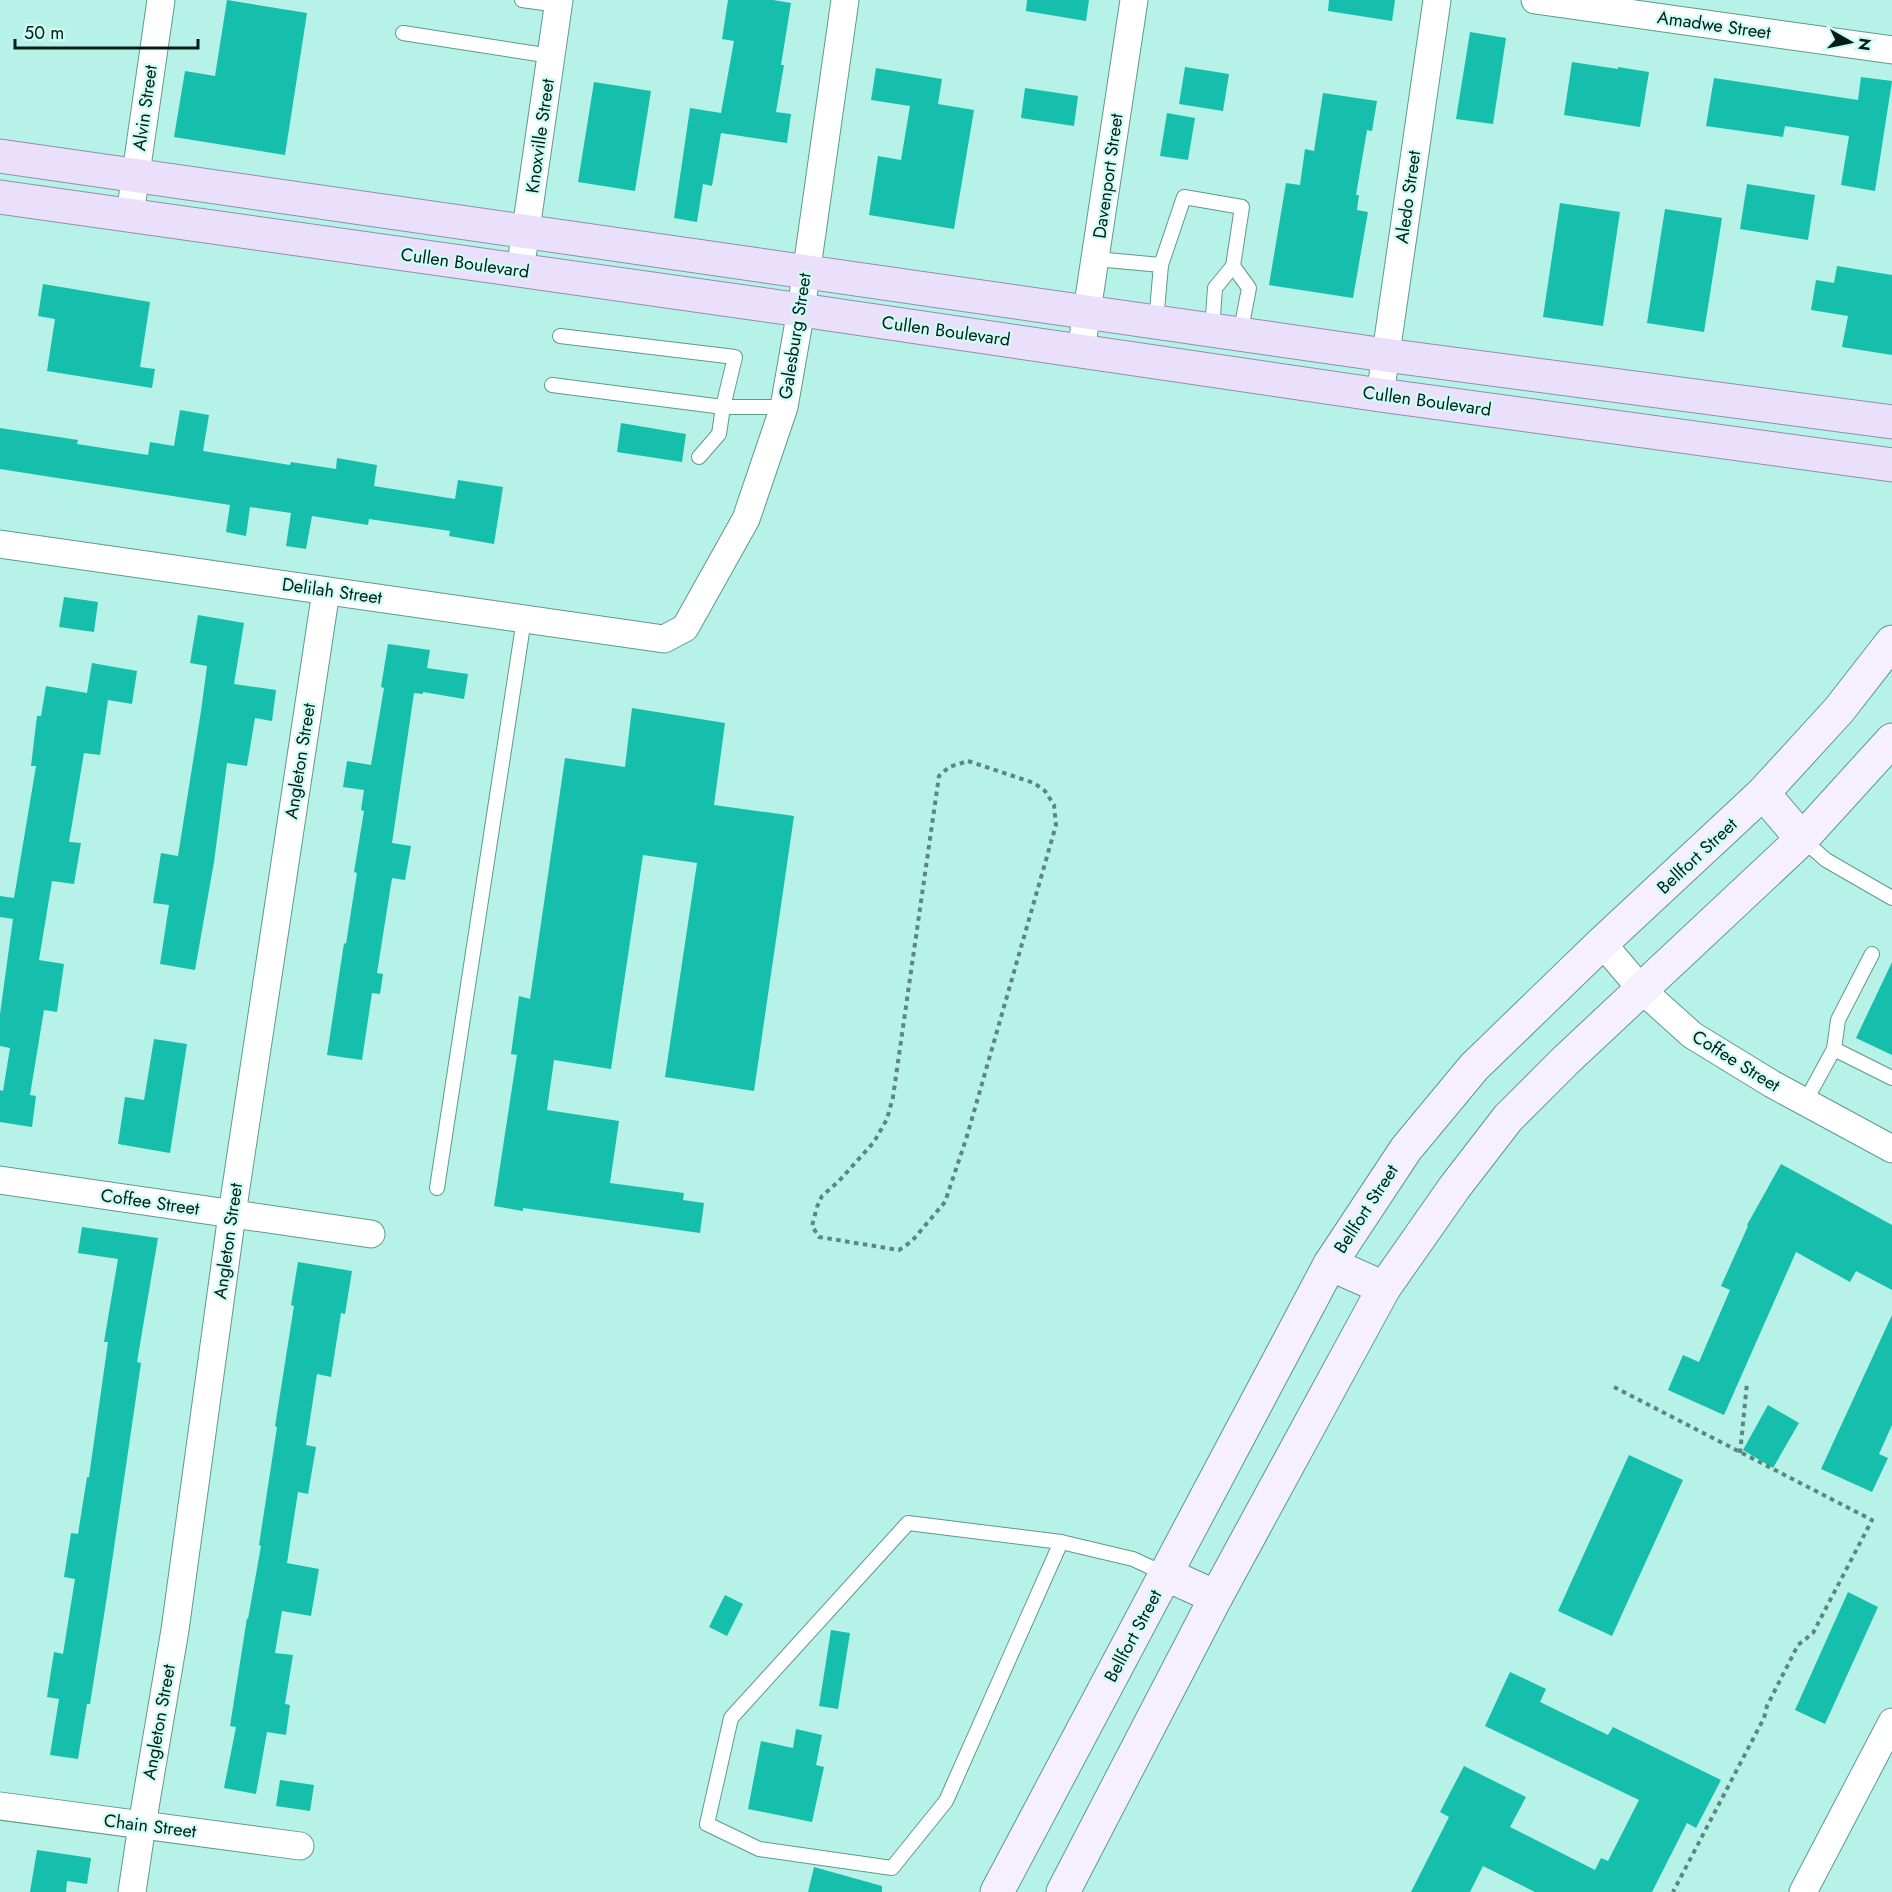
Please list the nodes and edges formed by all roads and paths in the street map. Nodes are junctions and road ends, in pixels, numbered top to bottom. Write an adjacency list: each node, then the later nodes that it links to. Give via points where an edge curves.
1 (161, 0): 12 (street, Alvin Street)
2 (522, 0): 7 (lane)
3 (845, 0): 20 (street, Galesburg Street)
4 (1134, 0): 16 (street, Davenport Street)
5 (1437, 0): 27 (street, Aledo Street)
6 (1535, 0): 9 (street, Amadwe Street)
7 (559, 3): 10 (street, Knoxville Street)
8 (403, 33): 10 (lane)
9 (1892, 50)
10 (551, 56): 15 (street, Knoxville Street)
11 (0, 156): 12 (main road)
12 (135, 175): 14 (street, Alvin Street); 15 (main road)
13 (0, 197): 14 (main road, Cullen Boulevard)
14 (130, 215): 19 (main road, Cullen Boulevard)
15 (526, 231): 19 (street, Knoxville Street); 20 (main road)
16 (1096, 259): 17 (lane); 22 (street, Davenport Street)
17 (1161, 265): 18 (lane, via 1184,197 1242,207); 23 (lane)
18 (1233, 266): 24 (lane, via 1215,288); 24 (lane, via 1249,288)
19 (520, 271): 21 (main road, Cullen Boulevard)
20 (806, 272): 21 (street, Galesburg Street); 22 (main road)
21 (801, 310): 26 (main road, Cullen Boulevard); 31 (street, Galesburg Street)
22 (1088, 313): 23 (main road); 26 (street, Davenport Street)
23 (1156, 322): 24 (main road)
24 (1226, 333): 27 (main road)
25 (560, 336): 30 (lane, via 735,357)
26 (1081, 351): 29 (main road, Cullen Boulevard)
27 (1385, 356): 29 (street, Aledo Street); 32 (main road)
28 (552, 385): 30 (lane)
29 (1380, 394): 34 (main road, Cullen Boulevard)
30 (723, 407): 31 (lane); 33 (lane, via 719,434)
31 (784, 407): 38 (street, Galesburg Street, via 746,519 685,628)
32 (1892, 422)
33 (699, 457)
34 (1892, 465)
35 (0, 544): 36 (street, Delilah Street)
36 (326, 591): 37 (street, Delilah Street); 53 (street, Angleton Street)
37 (524, 619): 38 (street, Delilah Street); 52 (lane)
38 (664, 639)
39 (1892, 642): 41 (main road, Bellfort Street, via 1839,710)
40 (1892, 740): 42 (main road)
41 (1763, 794): 42 (main road); 44 (main road, Bellfort Street)
42 (1802, 839): 43 (lane, via 1826,860); 46 (main road)
43 (1892, 898)
44 (1602, 944): 46 (street, Coffee Street); 56 (main road, Bellfort Street, via 1474,1067 1406,1149)
45 (1872, 954): 47 (lane, via 1838,1020)
46 (1642, 990): 49 (street, Coffee Street, via 1692,1035); 57 (main road, via 1508,1118)
47 (1834, 1049): 48 (lane); 49 (lane)
48 (1892, 1078)
49 (1805, 1102): 50 (street, Coffee Street)
50 (1892, 1149)
51 (0, 1180): 53 (street, Coffee Street)
52 (437, 1188)
53 (232, 1214): 54 (street, Coffee Street); 66 (street, Angleton Street, via 175,1630)
54 (371, 1234)
55 (912, 1241): 55 (path, via 899,1250 819,1237 812,1226 822,1196 874,1142 887,1119 939,776 949,767 968,761 1034,783 1046,791 1054,805 1056,825 945,1202)
56 (1330, 1264): 57 (main road); 62 (main road, Bellfort Street)
57 (1384, 1288): 63 (main road)
58 (1747, 1383): 60 (path)
59 (1614, 1387): 60 (path)
60 (1740, 1453): 71 (path, via 1872,1520 1813,1633 1798,1645)
61 (1061, 1542): 61 (lane, via 908,1523 731,1718 707,1824 759,1849 892,1868 946,1801); 62 (lane, via 1133,1559)
62 (1165, 1574): 63 (main road); 68 (main road, Bellfort Street)
63 (1216, 1597): 70 (main road)
64 (1892, 1722): 72 (street)
65 (0, 1806): 66 (street, Chain Street)
66 (142, 1825): 67 (street, Chain Street); 69 (street, Angleton Street)
67 (300, 1846)
68 (1010, 1887)
69 (132, 1892)
70 (1064, 1892)
71 (1673, 1892)
72 (1803, 1892)

